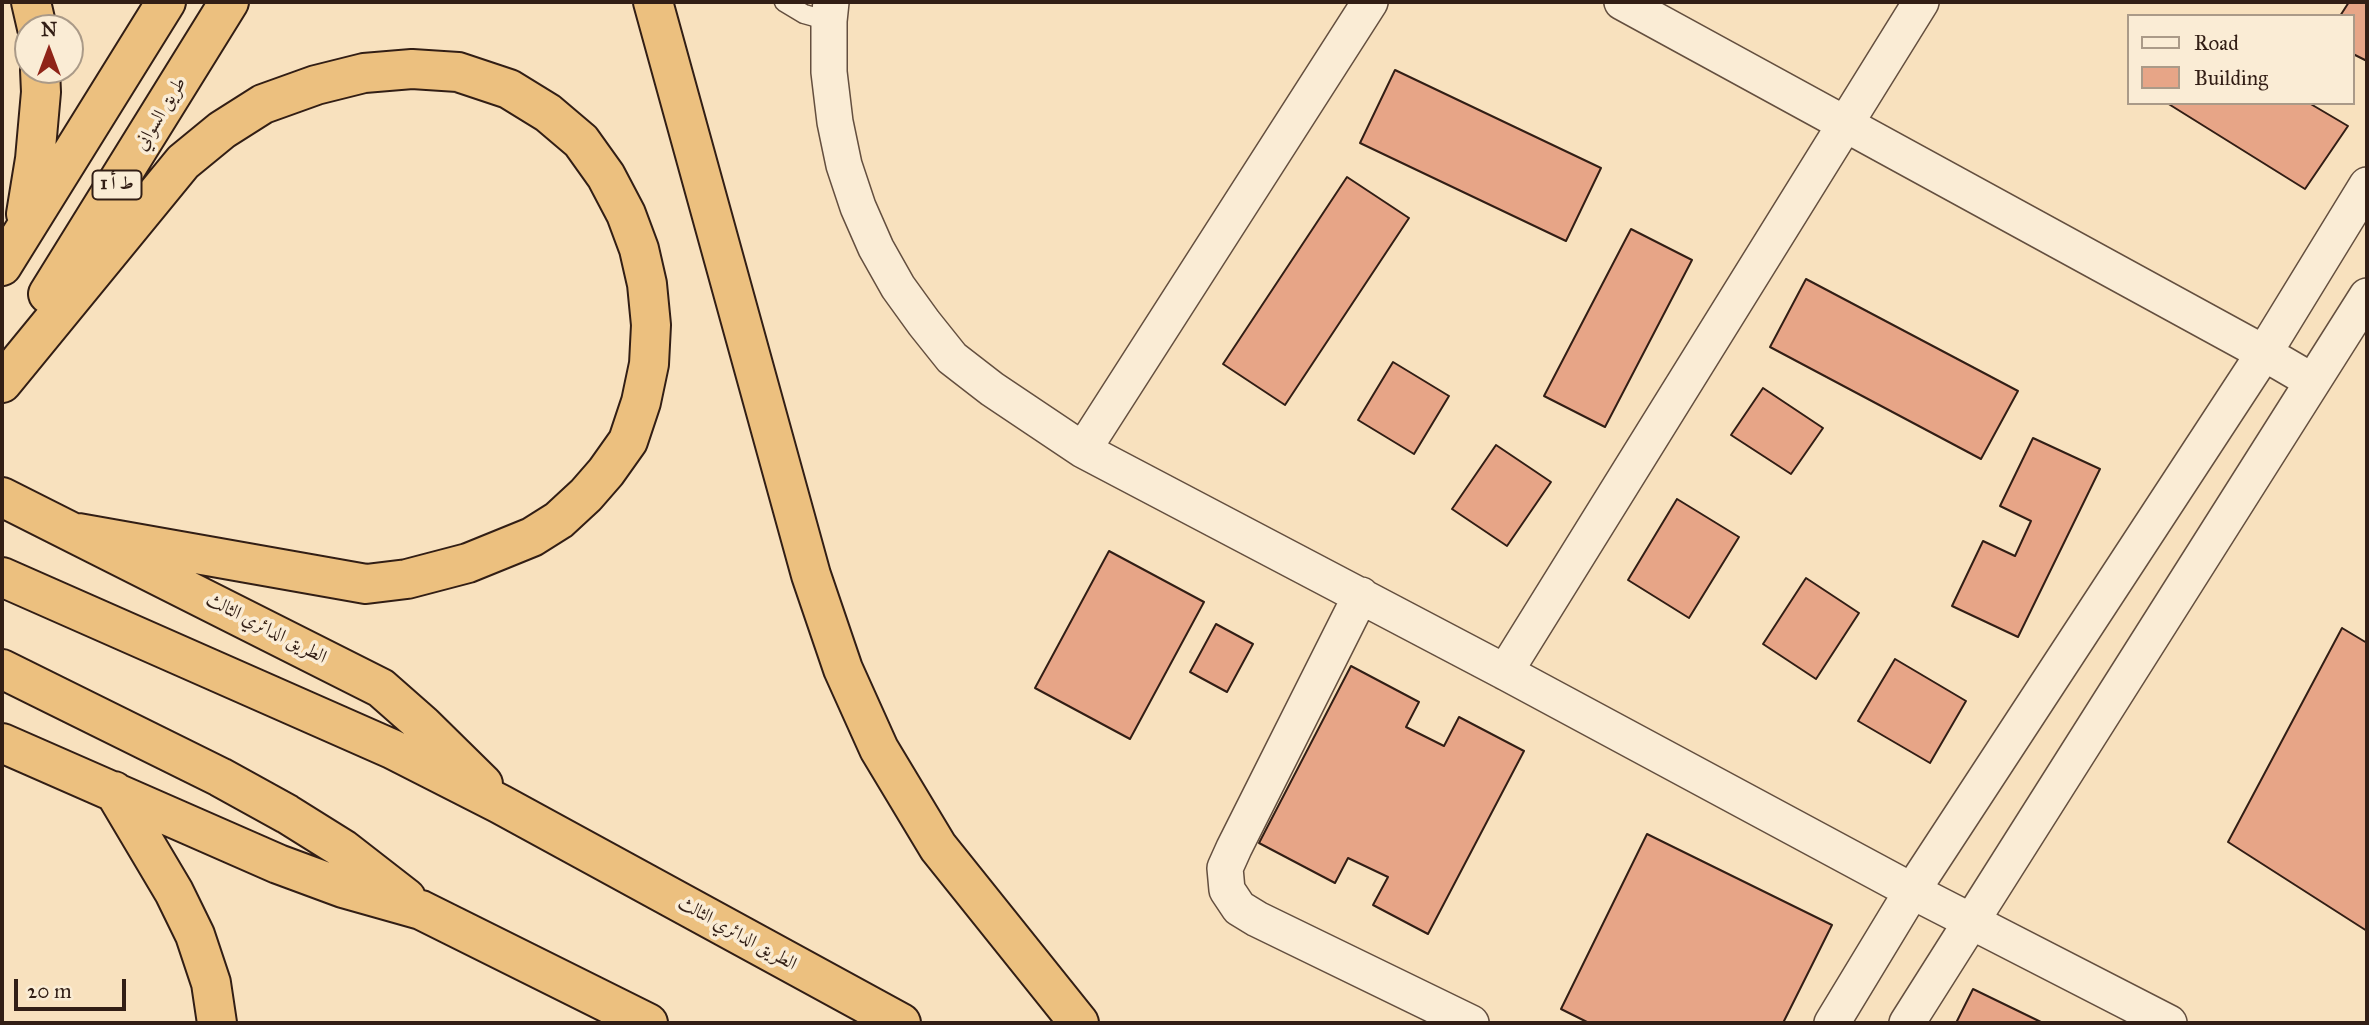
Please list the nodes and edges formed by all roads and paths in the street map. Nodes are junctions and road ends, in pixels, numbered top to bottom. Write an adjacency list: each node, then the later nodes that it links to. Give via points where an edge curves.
1 (166, 2): 12 (highway, ط أ 1)
2 (229, 2): 16 (highway, طريق السواني / ط أ 1)
3 (653, 2): 35 (highway, via 811,575 843,669 879,750 938,847)
4 (784, 2): 8 (lane, via 804,14)
5 (1370, 2): 19 (street)
6 (1622, 2): 10 (street)
7 (1921, 2): 10 (street)
8 (830, 11): 19 (street, via 829,72 844,165 876,248 898,287 952,358)
9 (41, 84): 12 (highway)
10 (1845, 123): 15 (street); 25 (street)
11 (2367, 185): 15 (street)
12 (23, 232): 13 (highway, ط أ 1)
13 (2, 266)
14 (2367, 296): 17 (street)
15 (2264, 353): 17 (street); 29 (street)
16 (2, 367)
17 (2312, 381): 31 (street)
18 (2, 383): 21 (highway, via 183,162 263,104 316,85 363,73 412,69 458,72 509,89 581,141 626,214 647,284 651,325 641,402 628,441 606,472 559,520 532,537 468,563 366,584)
19 (1083, 450): 23 (street)
20 (2, 496): 21 (highway, الطريق الدائري الثالث)
21 (78, 533): 28 (highway, الطريق الدائري الثالث, via 381,688 463,763)
22 (2, 577): 28 (highway, الطريق الدائري الثالث, via 392,750)
23 (1361, 596): 25 (street); 36 (street, via 1230,858 1227,890 1239,908 1258,919)
24 (2, 669): 30 (highway, via 287,814 343,849)
25 (1505, 672): 29 (street)
26 (2, 743): 27 (highway)
27 (114, 791): 30 (highway, via 278,864); 32 (highway, via 195,935 211,983)
28 (500, 804): 34 (highway, الطريق الدائري الثالث)
29 (1912, 891): 31 (street); 37 (street)
30 (421, 910): 33 (highway)
31 (1971, 920): 38 (street); 39 (street)
32 (217, 1023)
33 (648, 1023)
34 (901, 1023)
35 (1079, 1023)
36 (1471, 1023)
37 (1832, 1023)
38 (1907, 1023)
39 (2169, 1023)

